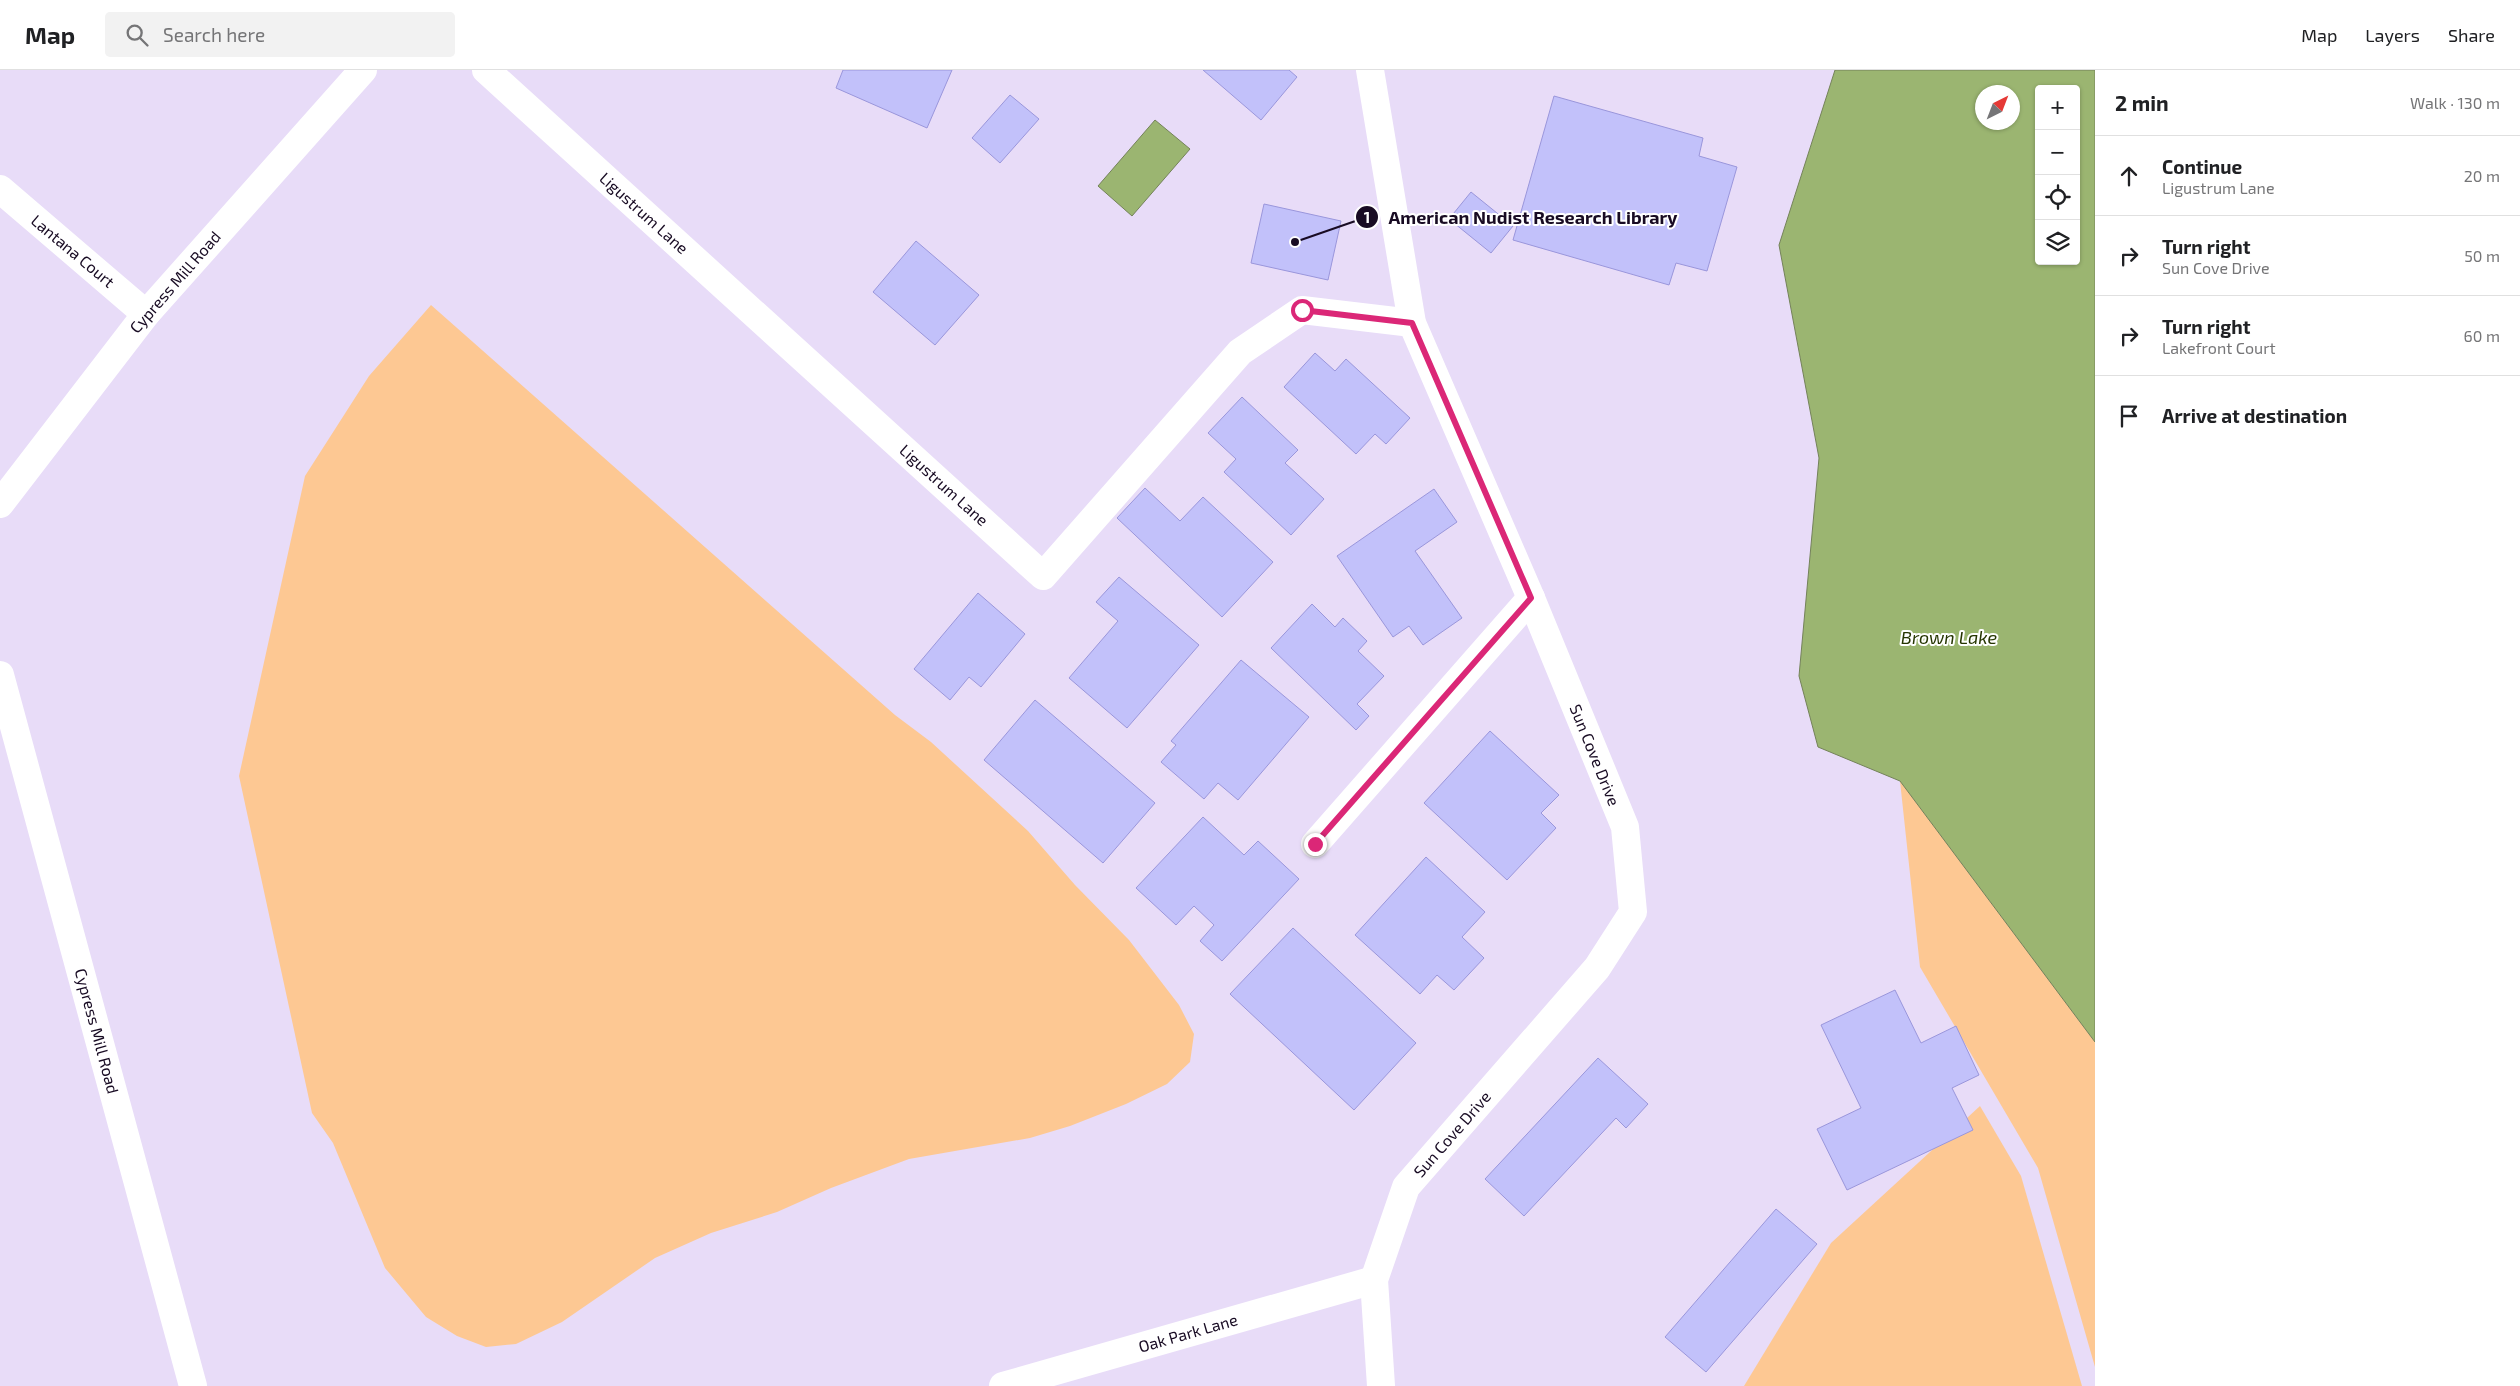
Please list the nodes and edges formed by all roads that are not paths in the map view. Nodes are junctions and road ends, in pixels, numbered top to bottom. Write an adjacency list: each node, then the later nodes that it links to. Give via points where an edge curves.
1 (362, 70): 5 (street, Cypress Mill Road)
2 (486, 70): 6 (street, Ligustrum Lane, via 1043,576 1240,352 1302,310)
3 (1370, 70): 6 (street, Sun Cove Drive)
4 (0, 189): 5 (street, Lantana Court)
5 (146, 314): 7 (street, Cypress Mill Road)
6 (1412, 323): 8 (street, Sun Cove Drive)
7 (0, 504)
8 (1531, 598): 10 (street); 11 (street, Sun Cove Drive, via 1625,827 1633,912 1597,968 1406,1187)
9 (0, 675): 12 (street, Cypress Mill Road)
10 (1315, 844)
11 (1374, 1280): 13 (street, Oak Park Lane); 14 (street, Sun Cove Drive)
12 (193, 1386)
13 (1003, 1386)
14 (1381, 1386)

